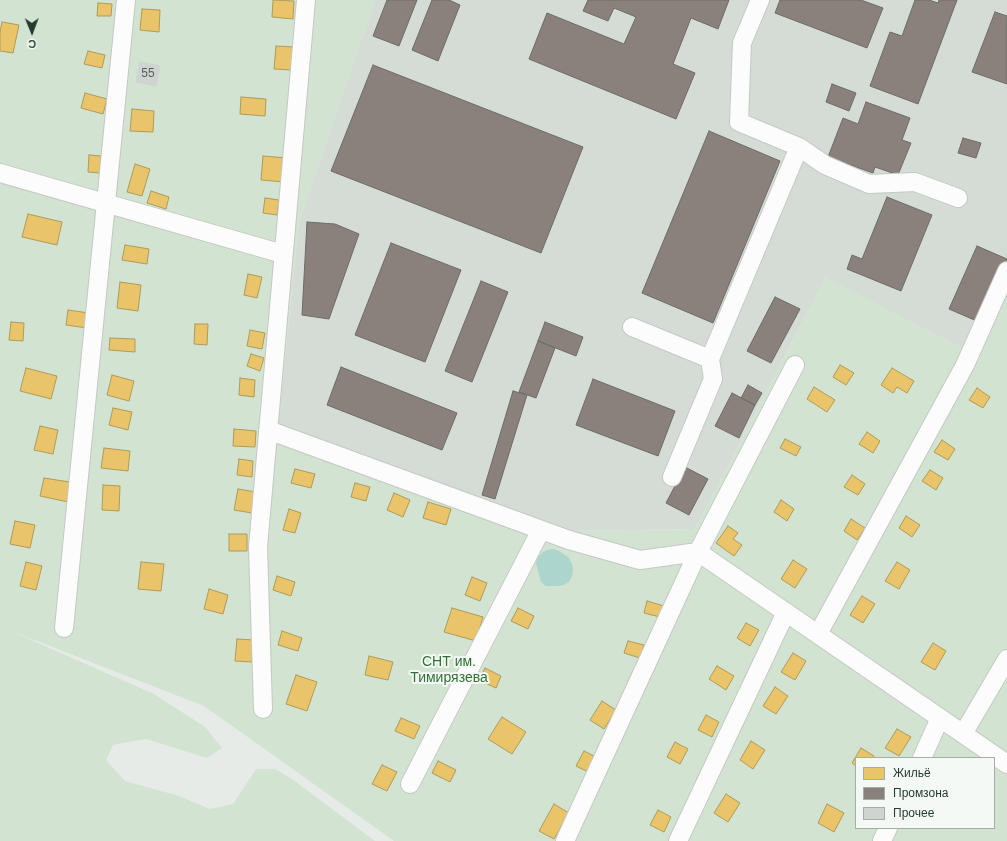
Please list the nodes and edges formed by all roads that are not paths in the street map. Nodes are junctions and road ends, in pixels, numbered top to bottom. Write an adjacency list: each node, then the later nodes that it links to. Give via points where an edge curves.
1 (126, 0): 7 (street)
2 (306, 0): 8 (street)
3 (760, 0): 4 (street, via 742,43 738,122)
4 (798, 147): 6 (street, via 825,165 868,184 914,182); 11 (street)
5 (0, 173): 7 (street)
6 (958, 198)
7 (106, 204): 8 (street); 18 (street)
8 (283, 254): 13 (street)
9 (1007, 271): 19 (street, via 965,365)
10 (632, 327): 11 (street)
11 (710, 359): 14 (street, via 713,379)
12 (795, 365): 16 (street)
13 (268, 430): 15 (street); 21 (street, via 258,548)
14 (672, 477)
15 (541, 530): 16 (street, via 640,560); 26 (street)
16 (698, 552): 17 (street); 28 (street)
17 (786, 612): 19 (street); 29 (street)
18 (64, 628)
19 (818, 634): 22 (street)
20 (1007, 659): 23 (street)
21 (263, 709)
22 (940, 718): 23 (street); 24 (street)
23 (963, 734): 25 (street)
24 (922, 757)
25 (1007, 764)
26 (410, 784)
27 (888, 829): 30 (street)
28 (565, 841)
29 (678, 841)
30 (882, 841)

